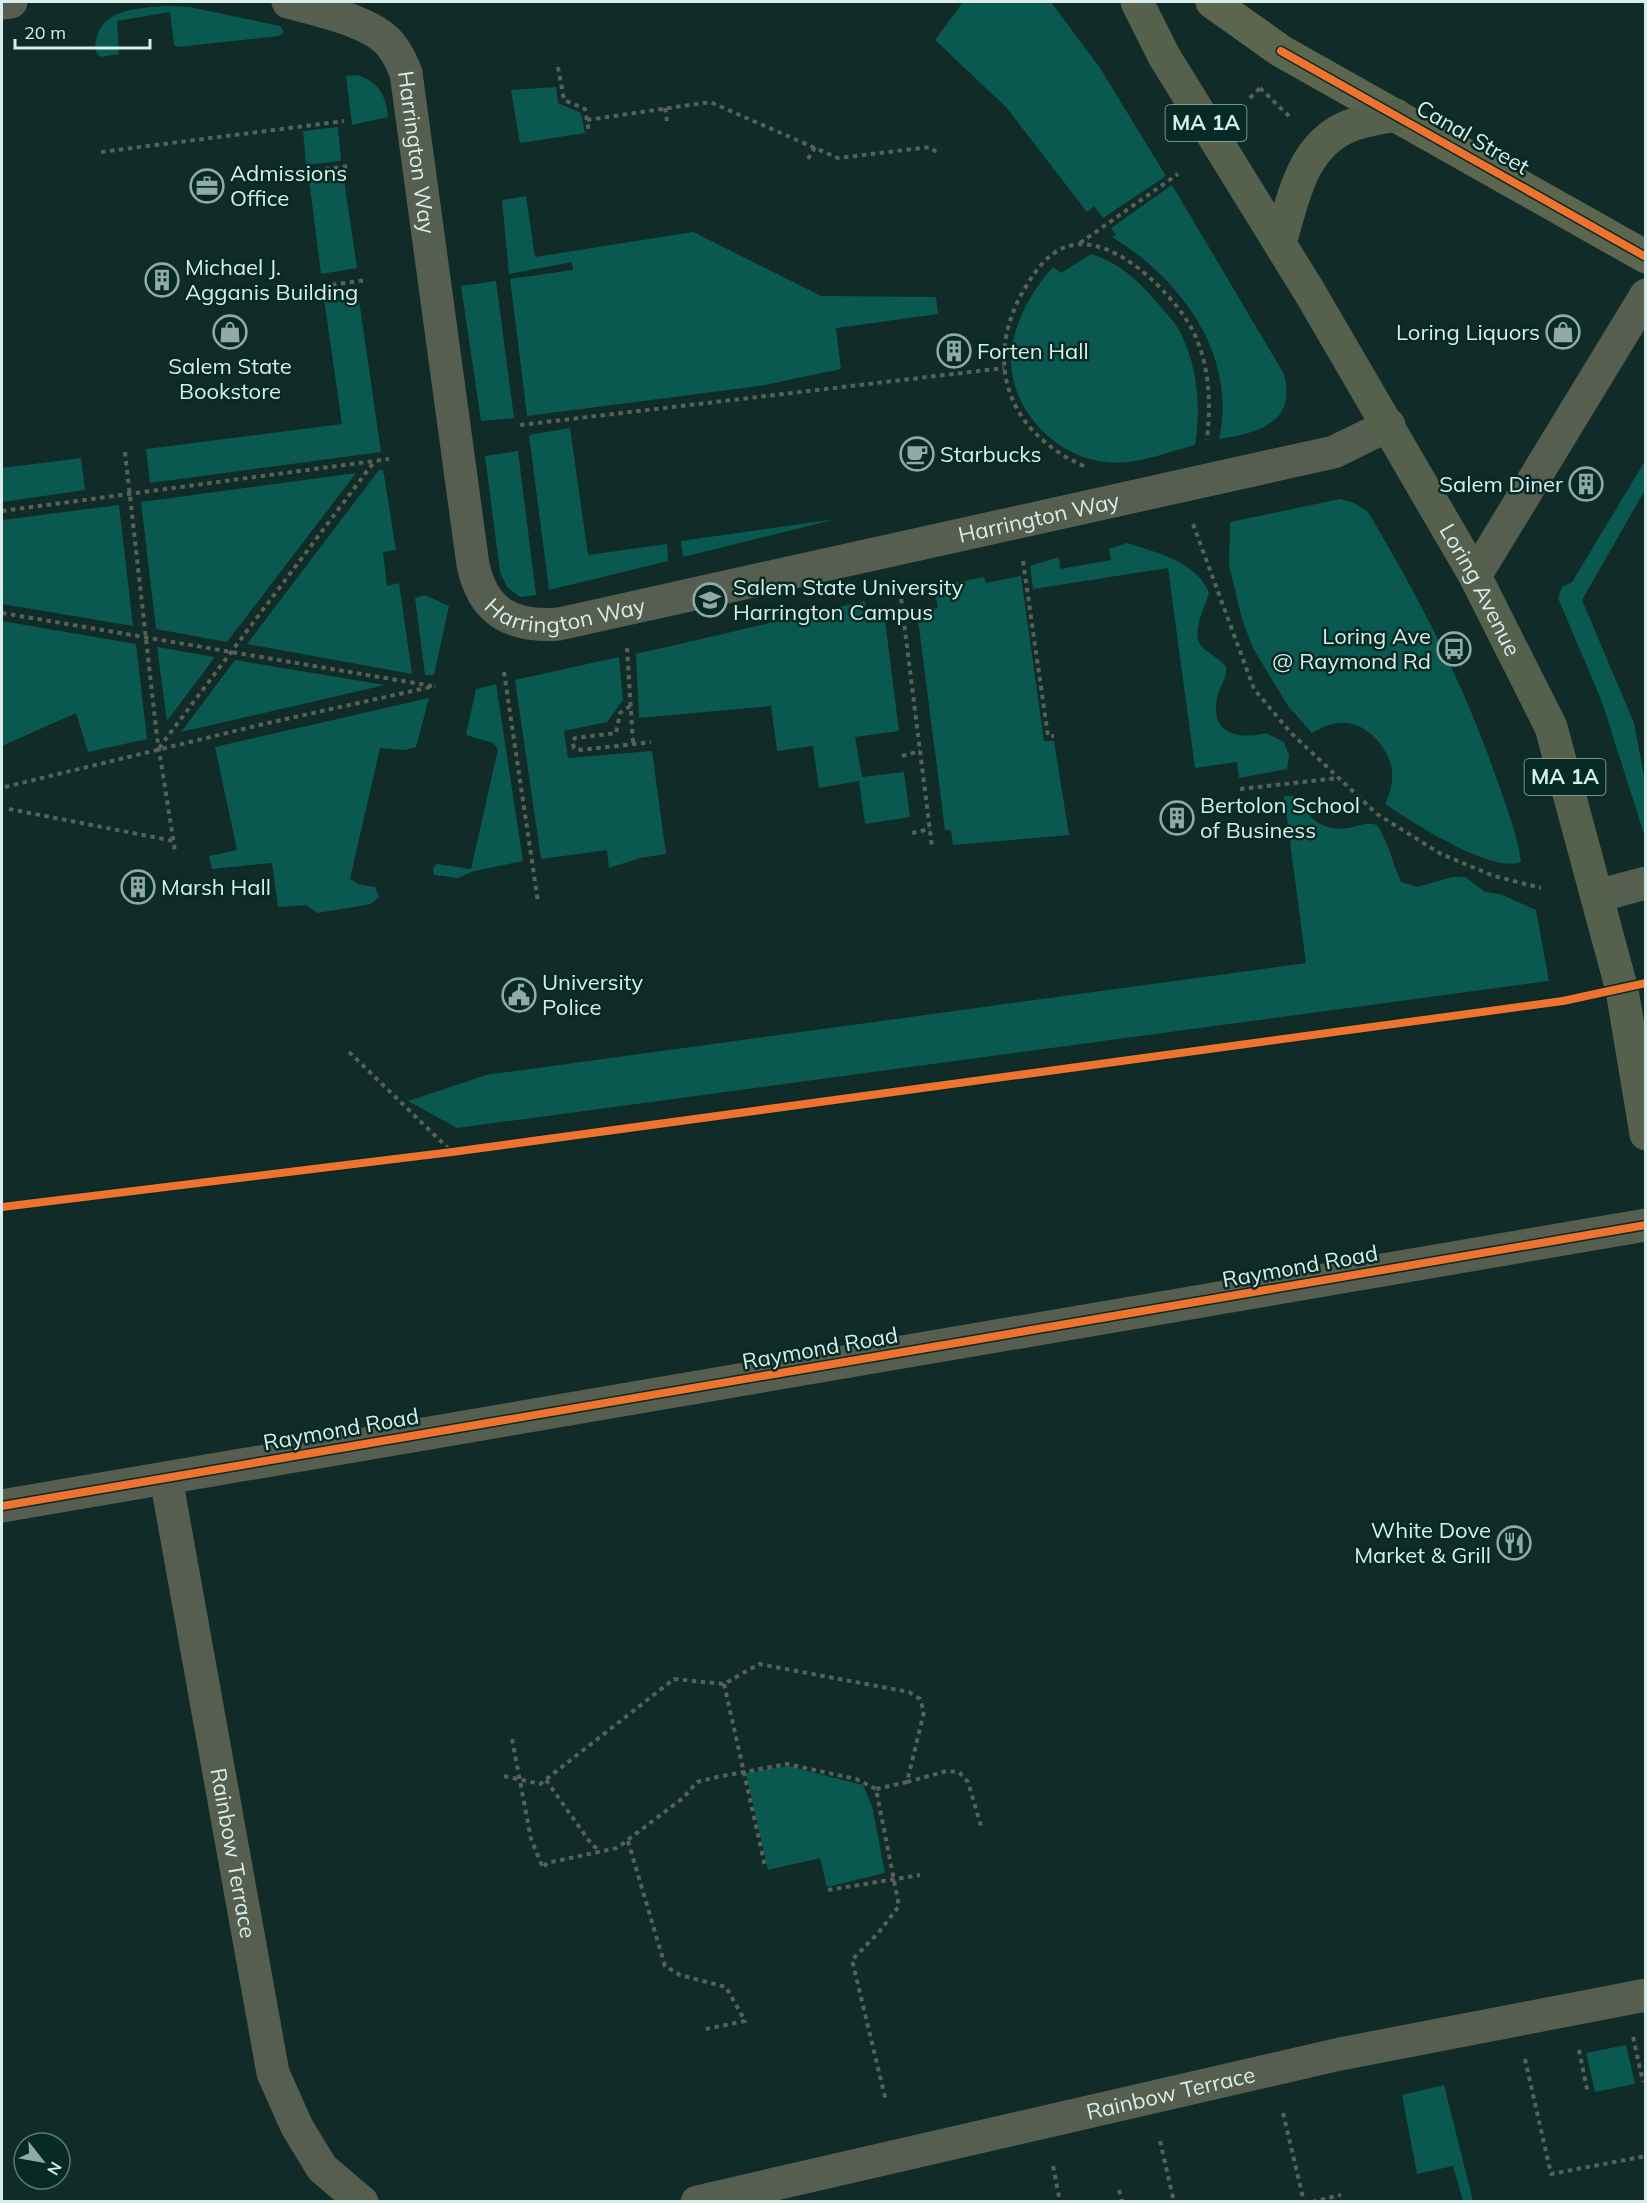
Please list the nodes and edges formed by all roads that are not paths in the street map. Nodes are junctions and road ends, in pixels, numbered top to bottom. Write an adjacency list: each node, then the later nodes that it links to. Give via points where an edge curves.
1 (11, 2): 5 (street)
2 (288, 2): 10 (street, Harrington Way, via 359,24 384,38 399,55 406,73 473,564 478,587 488,603 526,625 560,624 1323,454)
3 (1137, 2): 7 (highway, Loring Avenue / MA 1A, via 1164,56)
4 (1212, 2): 6 (main road, Canal Street, via 1281,51)
5 (2, 3)
6 (1396, 115): 7 (highway, via 1348,126 1316,149 1302,171); 8 (main road, Canal Street)
7 (1280, 243): 10 (highway, Loring Avenue / MA 1A)
8 (1646, 257)
9 (1646, 295): 11 (street)
10 (1389, 425): 11 (highway, Loring Avenue / MA 1A)
11 (1475, 576): 13 (highway, Loring Avenue / MA 1A, via 1551,727)
12 (1646, 883): 13 (street)
13 (1597, 897): 14 (highway, Loring Avenue / MA 1A, via 1622,990)
14 (1646, 1134)
15 (1646, 1225): 16 (street, Raymond Road)
16 (166, 1478): 17 (street, Raymond Road); 19 (street, Rainbow Terrace, via 273,2073 297,2127 322,2168)
17 (2, 1506)
18 (1646, 1995): 20 (street, Rainbow Terrace, via 1340,2054)
19 (362, 2202)
20 (697, 2202)

